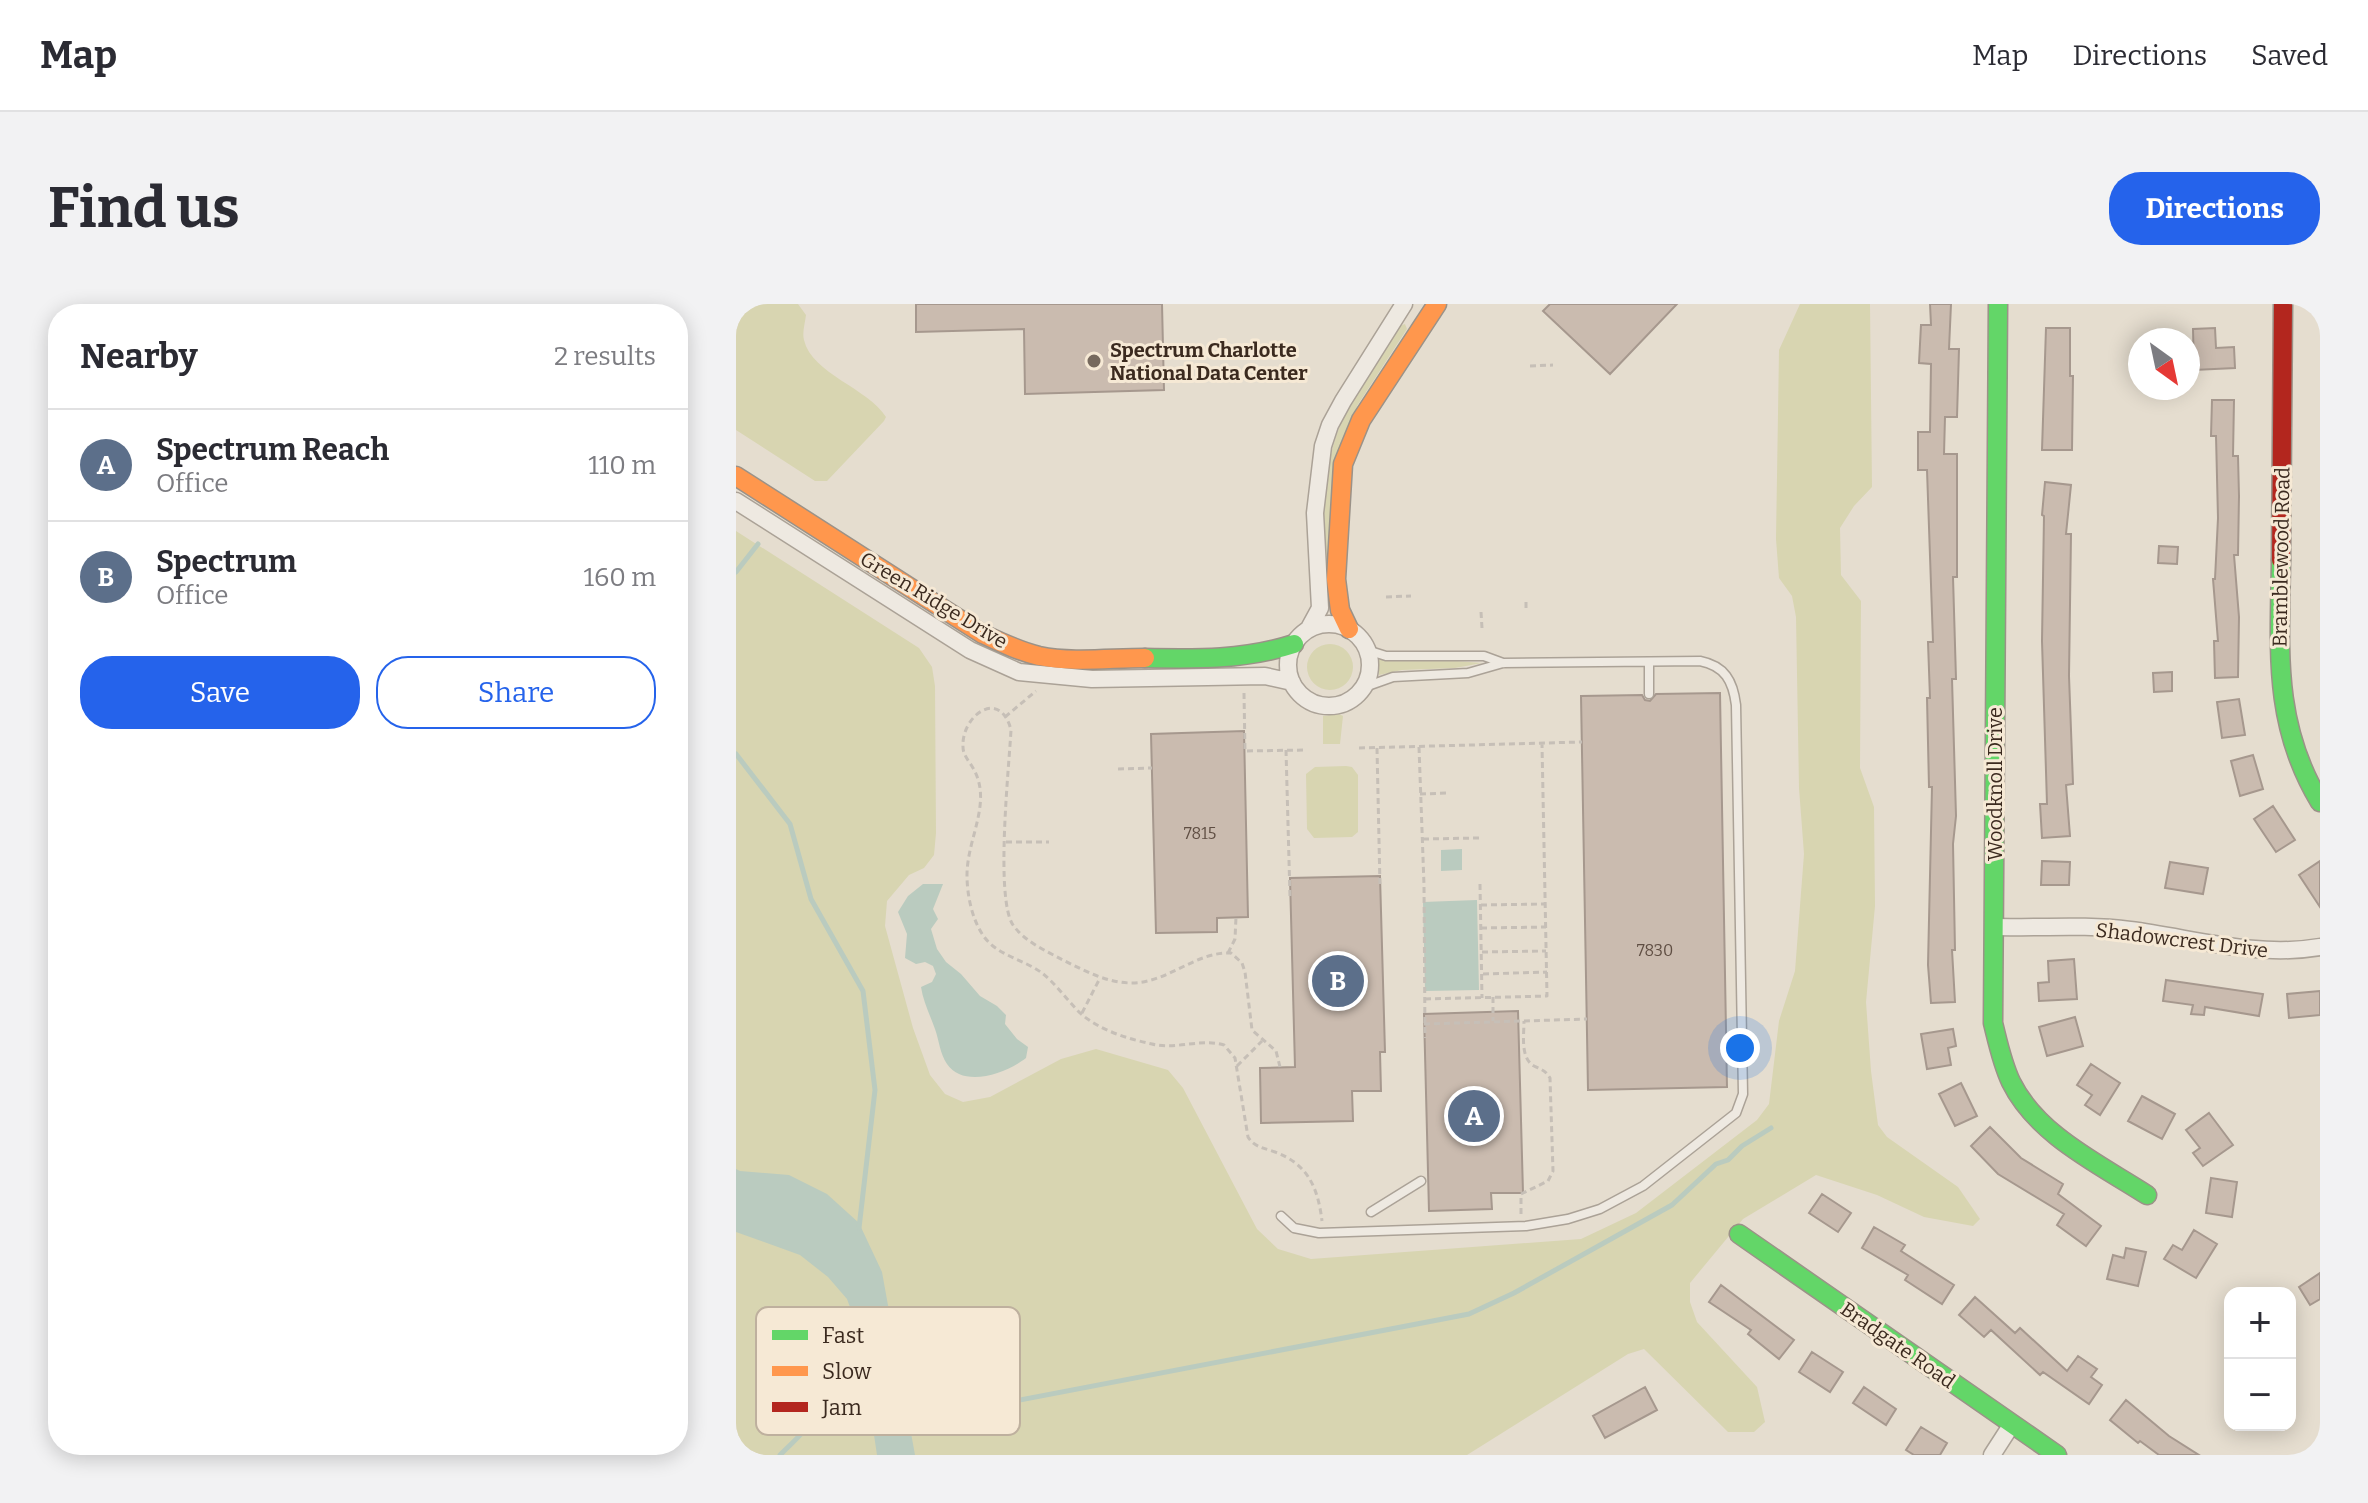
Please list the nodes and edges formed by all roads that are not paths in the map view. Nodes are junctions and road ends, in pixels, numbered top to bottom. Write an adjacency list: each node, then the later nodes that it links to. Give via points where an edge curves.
1 (1404, 304): 8 (street, via 1343,401 1323,446 1315,513 1320,608)
2 (1437, 304): 7 (street, via 1361,420 1343,464 1336,579)
3 (1998, 304): 17 (street, Woodknoll Drive)
4 (2283, 304): 16 (street, Bramblewood Road, via 2282,708 2295,755)
5 (736, 476): 9 (street, Green Ridge Drive, via 1010,648 1065,658 1218,657 1259,655)
6 (736, 501): 13 (street, Green Ridge Drive, via 970,650 1019,672 1092,679 1265,676)
7 (1349, 629): 8 (street, via 1327,624); 10 (street)
8 (1308, 630): 9 (street)
9 (1294, 644): 13 (street, via 1288,662)
10 (1367, 650): 12 (lane, via 1386,656 1484,656); 14 (street, via 1370,667)
11 (1649, 662): 12 (lane); 15 (lane); 22 (lane, via 1710,663 1731,680 1734,690 1743,1078 1736,1113 1643,1186 1568,1219 1522,1226 1323,1233 1294,1228)
12 (1503, 663): 14 (lane, via 1468,673 1393,677)
13 (1292, 682): 14 (street, via 1304,697 1322,705 1345,703)
14 (1362, 688)
15 (1649, 694)
16 (2320, 802)
17 (1995, 927): 18 (street, Shadowcrest Drive, via 2128,929 2269,951); 20 (street, Woodknoll Drive, via 1993,1023 2012,1087 2049,1129)
18 (2320, 947)
19 (1421, 1181): 21 (lane)
20 (2147, 1195)
21 (1371, 1212)
22 (1281, 1216)
23 (1739, 1234): 24 (street, Bradgate Road)
24 (2012, 1424): 25 (street); 26 (street, Bradgate Road)
25 (1992, 1455)
26 (2057, 1455)

